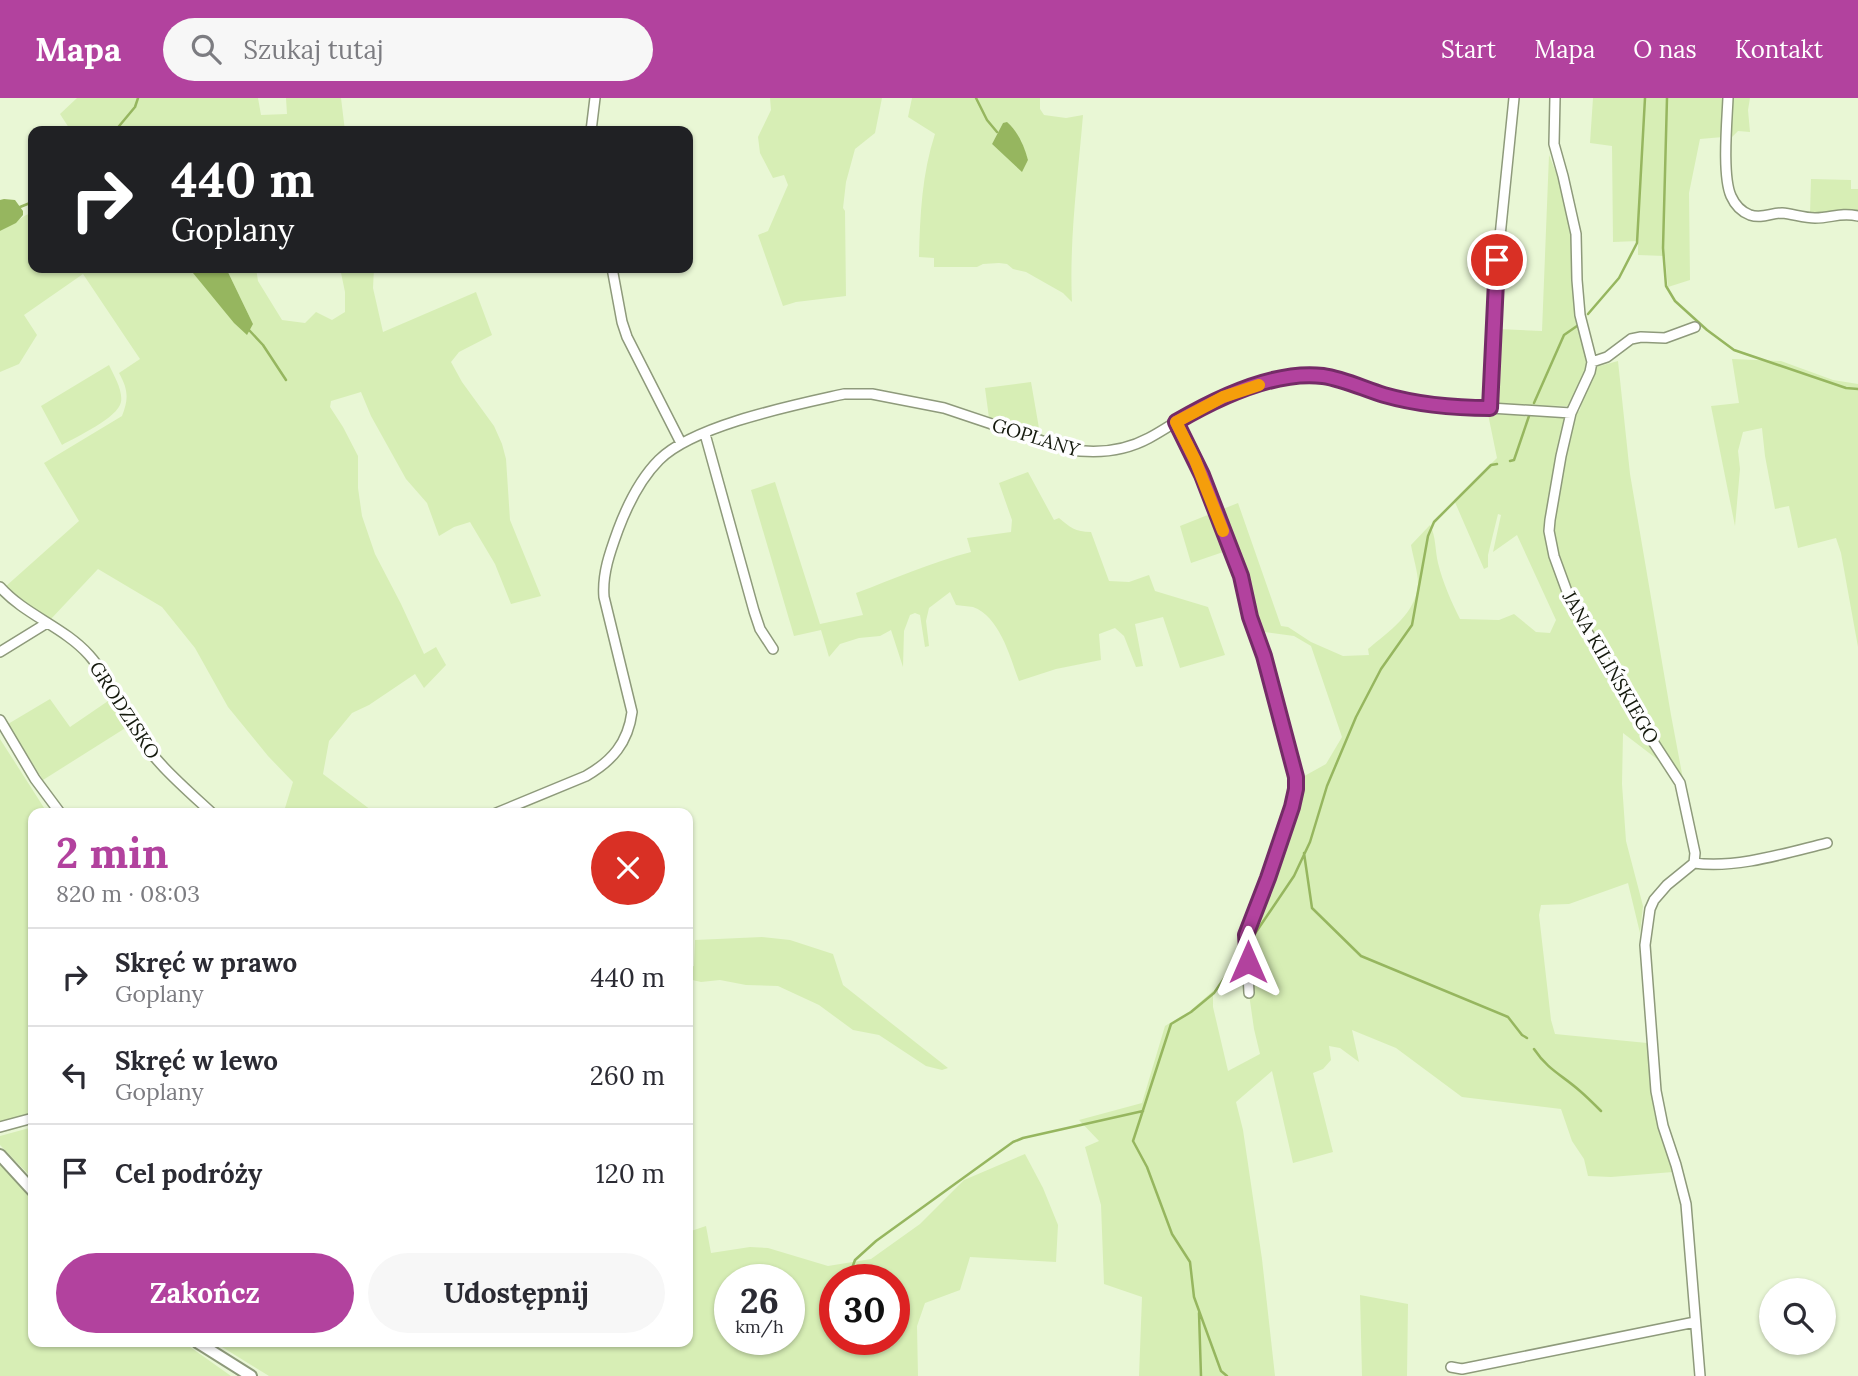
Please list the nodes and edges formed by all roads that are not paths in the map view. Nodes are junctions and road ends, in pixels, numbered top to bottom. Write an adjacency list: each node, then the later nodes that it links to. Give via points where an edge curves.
1 (595, 98): 5 (street)
2 (1514, 98): 10 (street, via 1496,276)
3 (1555, 98): 9 (street, via 1554,144 1576,234 1580,315)
4 (1728, 98): 6 (street, via 1728,187 1737,206 1761,217 1781,213 1813,218)
5 (592, 126)
6 (1858, 216)
7 (613, 273): 14 (street, via 627,337)
8 (1695, 327): 9 (street, via 1665,338 1631,339)
9 (1592, 362): 11 (street, JANA KILIŃSKIEGO)
10 (1490, 408): 11 (street, GOPLANY); 12 (street, GOPLANY, via 1430,405 1308,375 1286,377 1234,394)
11 (1571, 413): 24 (street, JANA KILIŃSKIEGO, via 1550,520 1554,556 1577,617 1680,783)
12 (1176, 422): 13 (street, GOPLANY, via 1123,448 1086,453 944,408 857,393 771,411); 25 (street, via 1241,576 1296,777 1292,807 1246,935)
13 (705, 434): 14 (street, GOPLANY); 17 (street, via 754,611)
14 (681, 443): 22 (street, GOPLANY, via 659,460 631,500 605,569 604,597 632,712 624,741 600,768)
15 (0, 587): 16 (street, GRODZISKO)
16 (47, 623): 18 (street); 21 (street, GRODZISKO, via 88,653 149,751)
17 (773, 649)
18 (0, 652)
19 (0, 720): 20 (street)
20 (57, 808)
21 (207, 808)
22 (507, 808)
23 (1827, 843): 24 (street, via 1727,864)
24 (1694, 863): 30 (street, via 1654,900 1644,945 1653,1073 1686,1204)
25 (1249, 993)
26 (28, 1119): 27 (street)
27 (0, 1127)
28 (0, 1155): 29 (street)
29 (28, 1186)
30 (1695, 1322): 32 (street, via 1462,1369); 34 (street)
31 (205, 1347): 33 (street)
32 (1451, 1367)
33 (251, 1376)
34 (1700, 1376)

